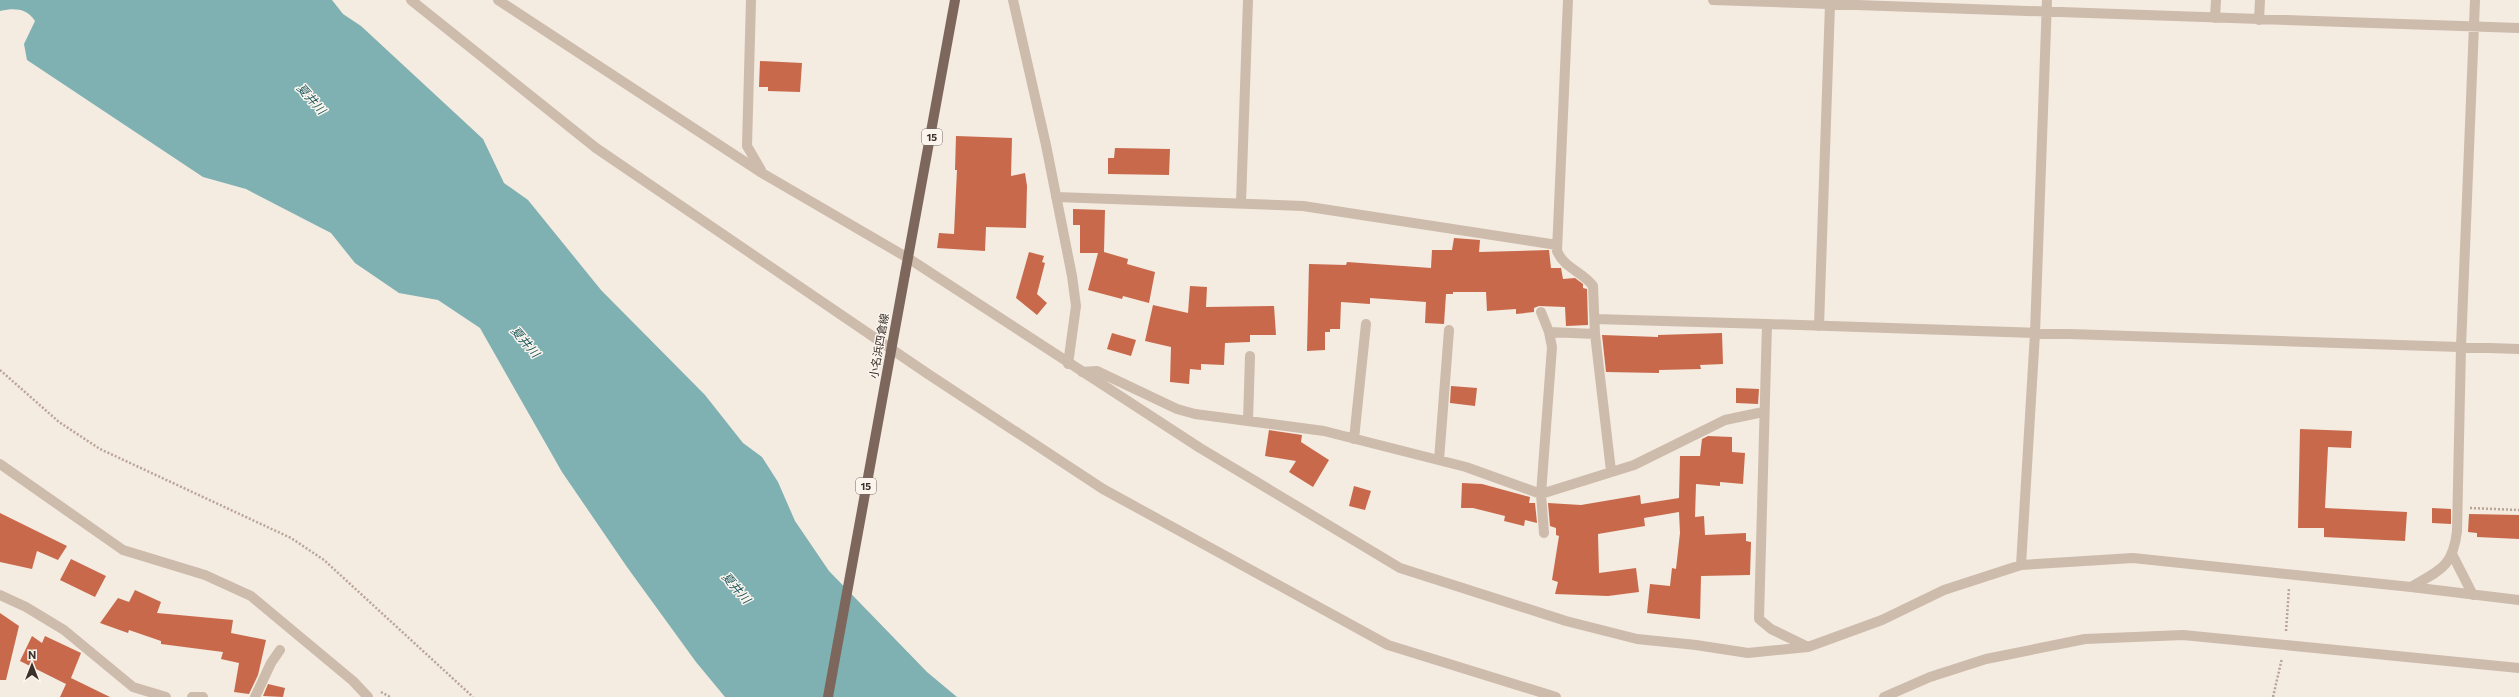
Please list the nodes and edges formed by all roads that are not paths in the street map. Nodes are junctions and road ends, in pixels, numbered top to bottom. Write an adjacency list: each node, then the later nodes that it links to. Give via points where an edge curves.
1 (411, 0): 62 (street, via 596,148 928,374 1103,489 1388,644)
2 (751, 0): 20 (street, via 747,146)
3 (956, 0): 24 (main road, 小名浜四倉線 / 15)
4 (1013, 0): 21 (street)
5 (1248, 0): 22 (street)
6 (1568, 0): 23 (street)
7 (1713, 0): 14 (street)
8 (2047, 0): 15 (street)
9 (2216, 0): 16 (street)
10 (2260, 0): 17 (street)
11 (2475, 0): 18 (street)
12 (500, 1): 20 (street)
13 (1886, 3): 14 (street); 15 (street)
14 (1830, 4): 29 (street)
15 (2046, 12): 16 (street); 32 (street)
16 (2215, 18): 17 (street)
17 (2259, 20): 18 (street)
18 (2474, 27): 19 (street); 34 (street)
19 (2519, 28)
20 (762, 173): 24 (street)
21 (1056, 197): 22 (street); 37 (street, via 1076,306)
22 (1241, 203): 23 (street, via 1303,206)
23 (1557, 245): 26 (street, via 1561,260 1589,280 1593,286)
24 (908, 258): 37 (street); 61 (main road, 小名浜四倉線 / 15, bridge)
25 (1541, 312): 31 (street)
26 (1595, 319): 28 (street); 33 (street)
27 (1366, 324): 41 (street)
28 (1767, 324): 29 (street); 39 (street)
29 (1819, 326): 32 (street)
30 (1449, 330): 42 (street)
31 (1549, 332): 33 (street); 45 (street, via 1552,347)
32 (2035, 333): 34 (street); 48 (street)
33 (1595, 334): 44 (street)
34 (2461, 347): 35 (street); 47 (street, via 2458,508)
35 (2519, 349)
36 (1250, 356): 40 (street)
37 (1068, 364): 38 (street)
38 (1082, 372): 40 (street, via 1097,371 1177,409); 53 (street, via 1200,448 1400,568 1566,621 1637,639 1696,644 1748,654)
39 (1763, 412): 44 (street, via 1725,420 1634,466); 53 (street, via 1760,619 1771,629)
40 (1248, 421): 41 (street)
41 (1354, 439): 42 (street)
42 (1439, 460): 45 (street)
43 (0, 464): 60 (street, via 123,550 205,575 251,596 353,681)
44 (1611, 471): 45 (street)
45 (1541, 494): 46 (street)
46 (1544, 533)
47 (2452, 554): 49 (street, via 2448,563); 51 (street)
48 (2021, 565): 49 (street, via 2133,558); 53 (street, via 1944,590 1882,620)
49 (2411, 587): 51 (street)
50 (0, 595): 56 (street, via 64,630 133,687)
51 (2473, 595): 52 (street)
52 (2519, 600)
53 (1808, 647)
54 (280, 650): 59 (street, via 268,668)
55 (2519, 668): 63 (street, via 2183,635 2085,639 1986,659 1930,677)
56 (166, 697)
57 (192, 697): 58 (street)
58 (203, 697)
59 (255, 697)
60 (368, 697)
61 (828, 697)
62 (1556, 697)
63 (1884, 697)

